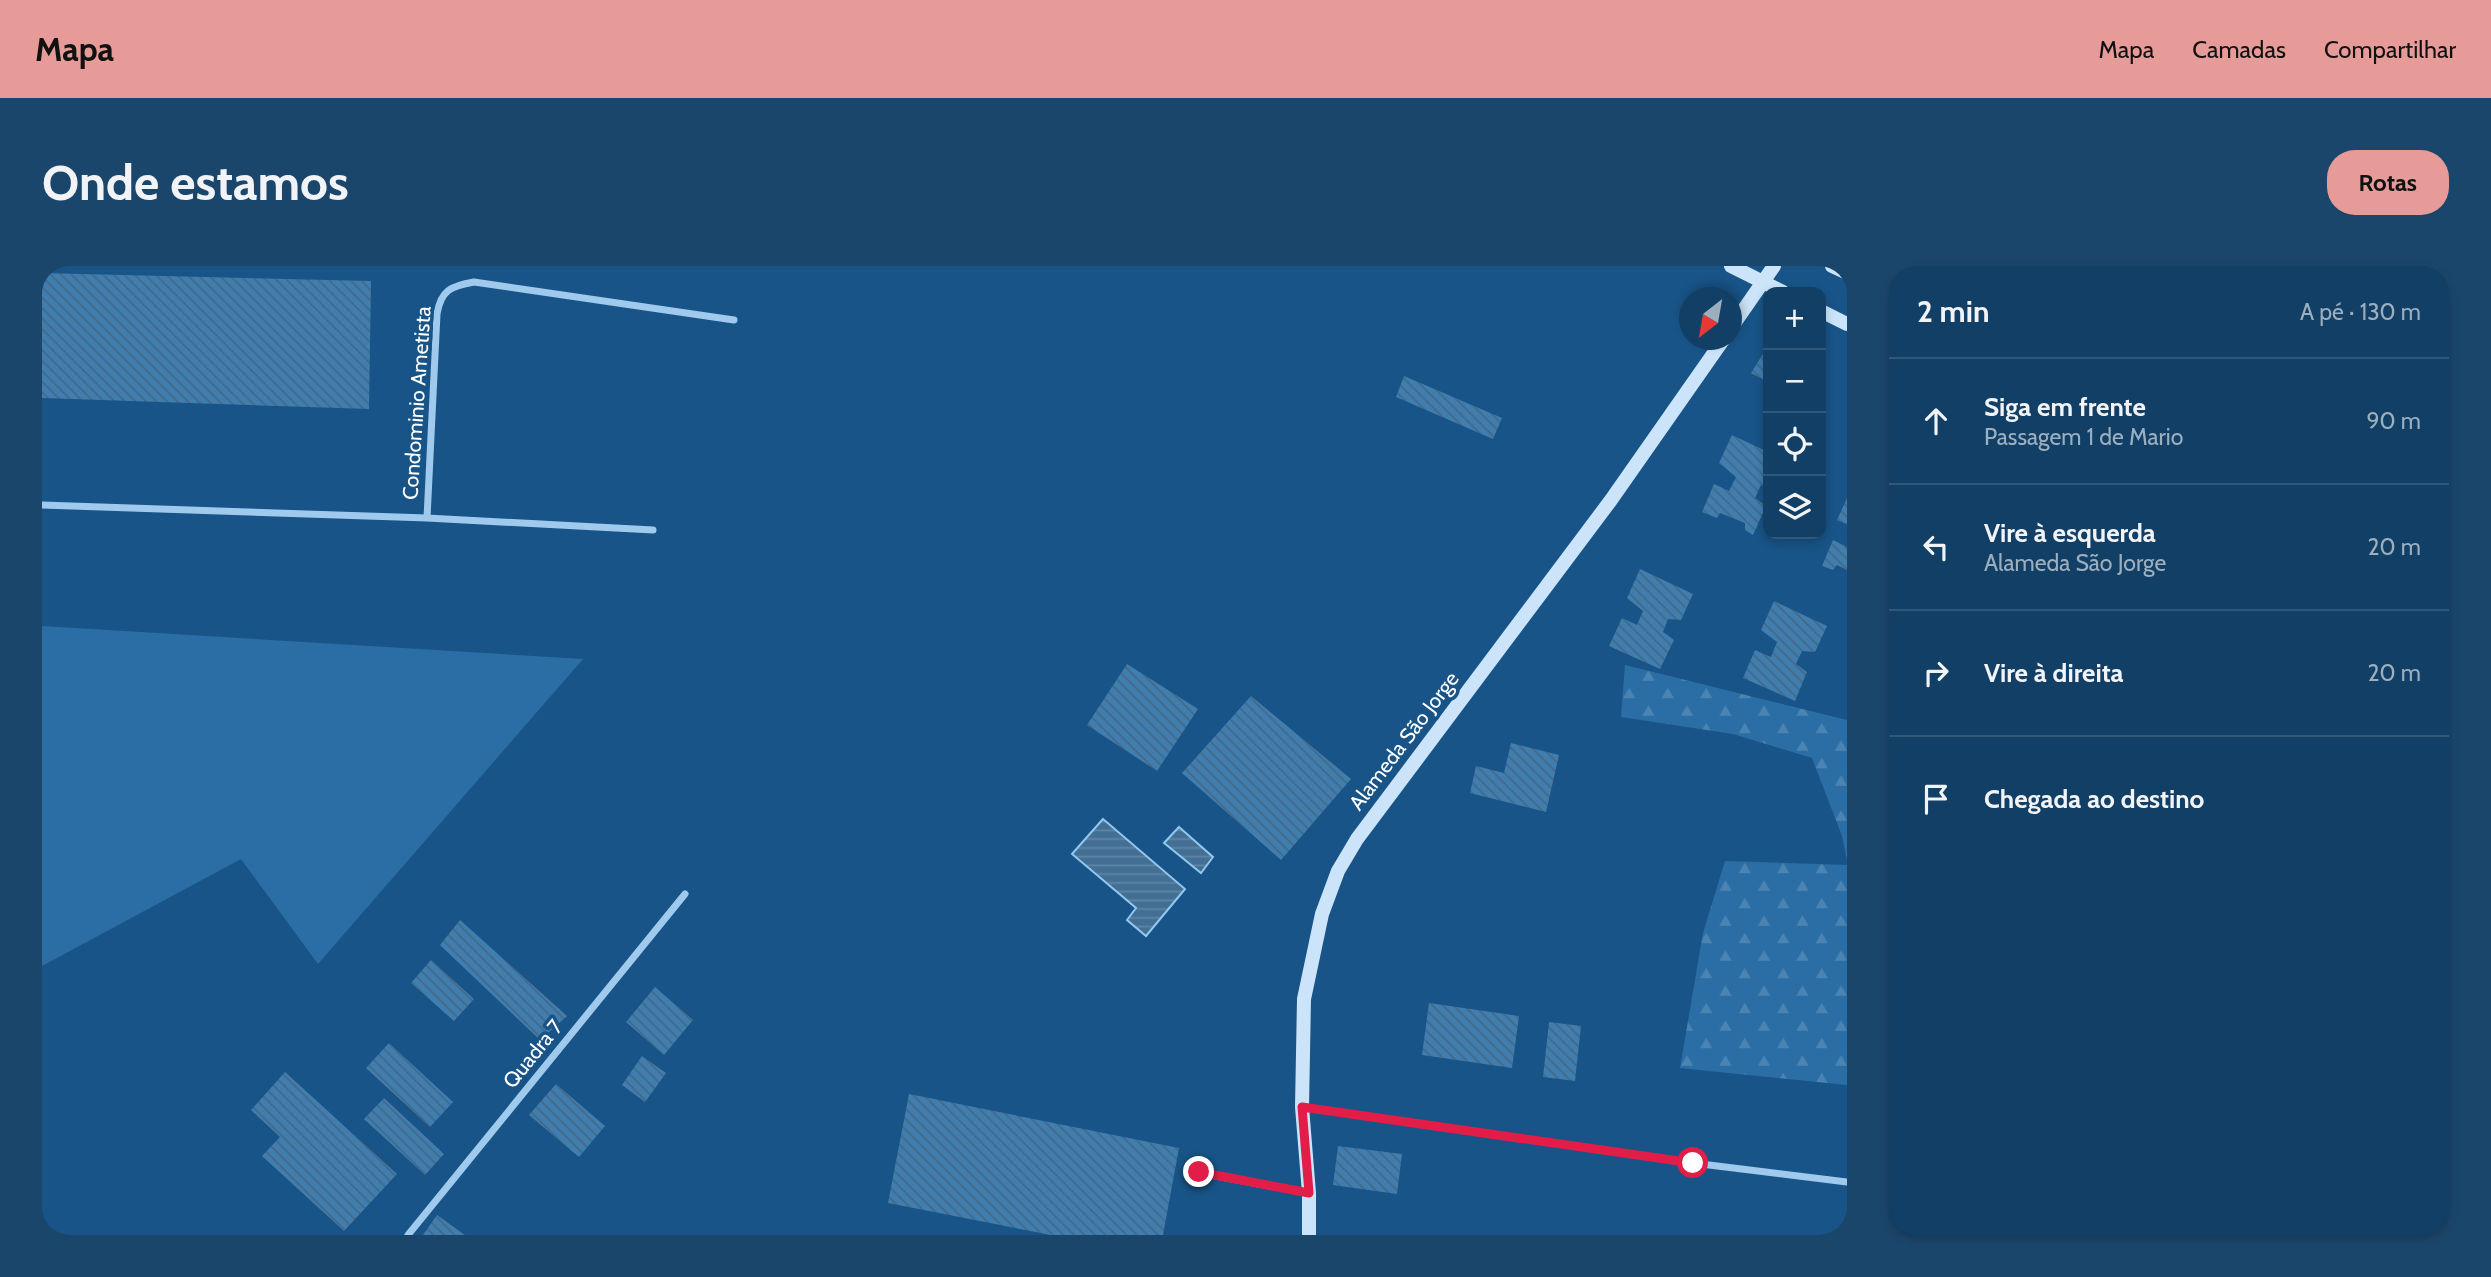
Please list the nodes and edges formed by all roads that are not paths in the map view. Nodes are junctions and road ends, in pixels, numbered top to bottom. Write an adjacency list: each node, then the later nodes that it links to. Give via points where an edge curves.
1 (1731, 266): 5 (street)
2 (1773, 266): 5 (street)
3 (1832, 266): 4 (street)
4 (1847, 273)
5 (1763, 282): 6 (street); 7 (street)
6 (1773, 287)
7 (1742, 312)
8 (1826, 314): 10 (street)
9 (734, 320): 13 (street, Condominio Ametista, via 474,282 448,290 437,314)
10 (1847, 324)
11 (1716, 350): 16 (street, Alameda São Jorge, via 1611,500 1356,839 1338,871 1322,914 1304,999)
12 (42, 505): 13 (street, Condominio Ametista)
13 (427, 518): 14 (street, Condominio Ametista)
14 (653, 530)
15 (685, 894): 20 (street, Quadra 7)
16 (1302, 1107): 18 (street); 19 (street, Alameda São Jorge)
17 (1199, 1172): 19 (street)
18 (1847, 1182)
19 (1309, 1193): 21 (street, Alameda São Jorge)
20 (408, 1235)
21 (1309, 1235)

